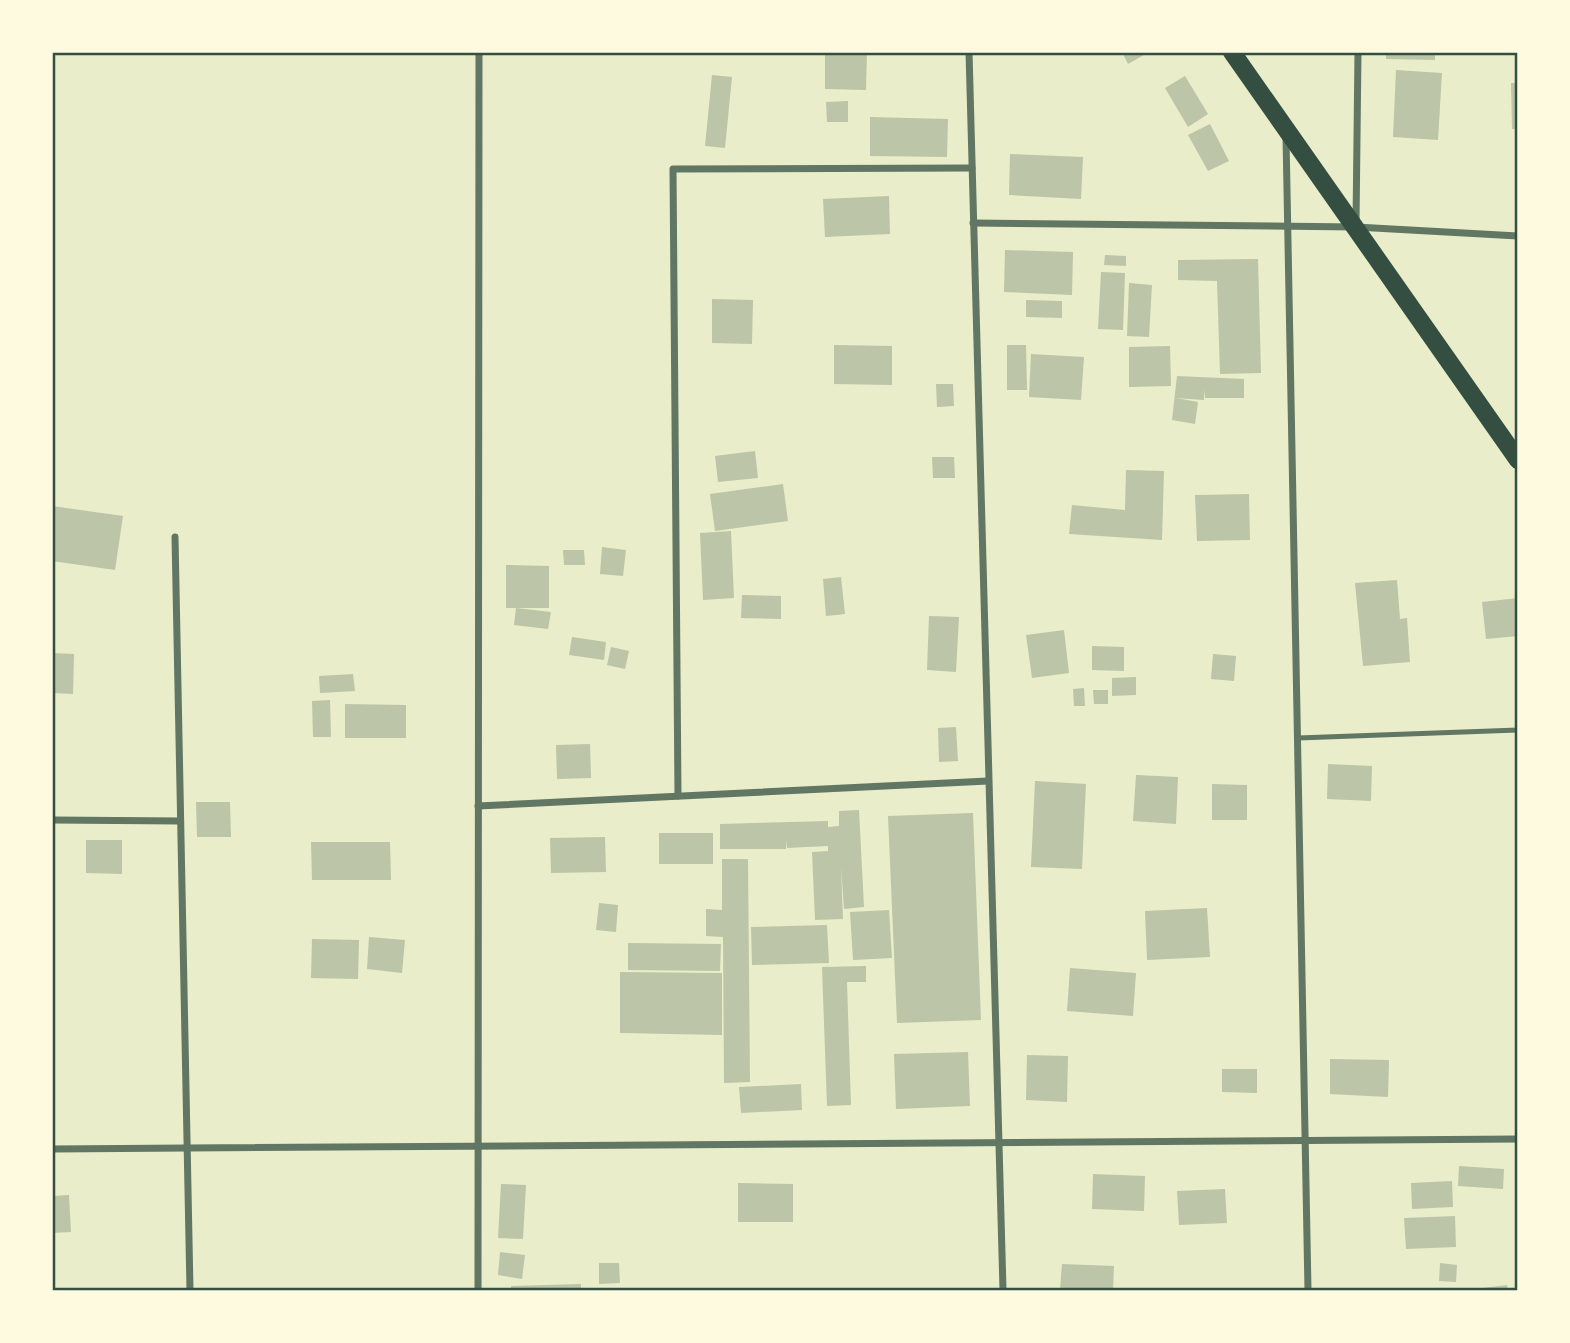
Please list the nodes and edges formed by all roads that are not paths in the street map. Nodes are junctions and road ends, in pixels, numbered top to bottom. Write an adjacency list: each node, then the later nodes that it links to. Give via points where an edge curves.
1 (479, 52): 17 (street)
2 (969, 52): 6 (street)
3 (1232, 52): 5 (main road)
4 (1358, 52): 9 (street)
5 (1286, 129): 8 (street); 9 (main road)
6 (972, 168): 7 (street); 16 (street, via 673,169)
7 (973, 223): 8 (street); 15 (street)
8 (1288, 226): 9 (street); 14 (street)
9 (1356, 227): 10 (street); 11 (main road)
10 (1517, 236)
11 (1517, 460)
12 (175, 537): 19 (street)
13 (1517, 730): 14 (lane)
14 (1298, 738): 21 (street)
15 (988, 781): 16 (street); 22 (street)
16 (678, 796): 17 (street)
17 (478, 806): 23 (street)
18 (52, 820): 19 (street)
19 (180, 821): 25 (street)
20 (1517, 1139): 21 (street)
21 (1306, 1141): 22 (street); 29 (street)
22 (999, 1143): 23 (street); 28 (street)
23 (478, 1147): 25 (street); 27 (street)
24 (52, 1149): 25 (street)
25 (187, 1149): 26 (street)
26 (190, 1290)
27 (478, 1290)
28 (1003, 1290)
29 (1308, 1290)

